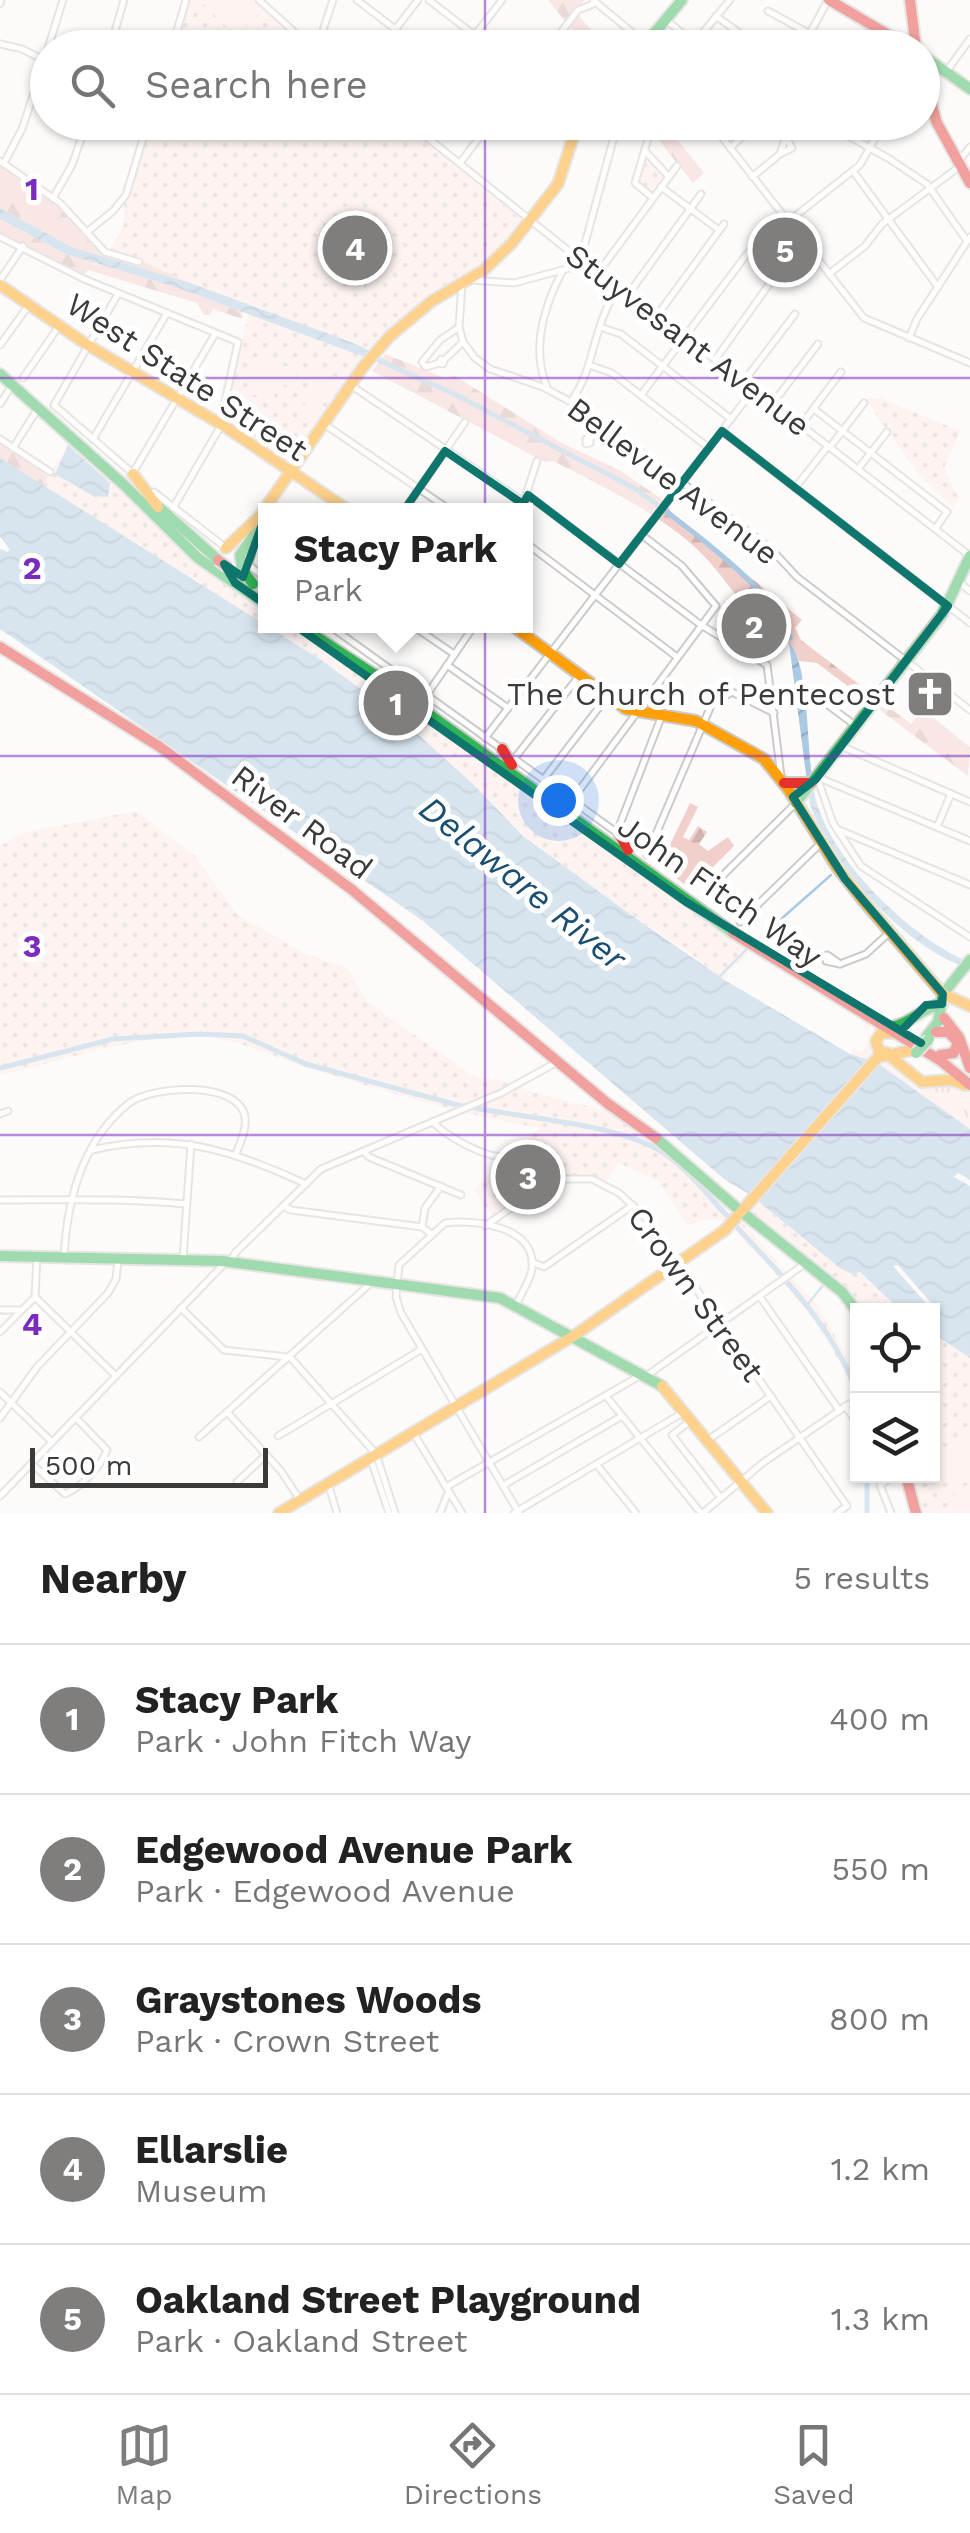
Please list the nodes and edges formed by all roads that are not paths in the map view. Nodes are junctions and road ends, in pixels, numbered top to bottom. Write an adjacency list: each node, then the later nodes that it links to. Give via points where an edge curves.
1 (63, 0): 19 (street)
2 (124, 0): 20 (street)
3 (259, 0): 22 (street)
4 (333, 0): 23 (street)
5 (356, 0): 24 (street)
6 (418, 0): 24 (street)
7 (429, 0): 25 (street)
8 (502, 0): 26 (street)
9 (682, 0): 18 (main road)
10 (730, 0): 17 (street)
11 (828, 0): 34 (street); 35 (main road)
12 (910, 0): 36 (main road)
13 (183, 1): 21 (street)
14 (598, 2): 15 (street); 28 (street)
15 (582, 4): 27 (street)
16 (768, 11): 33 (street)
17 (716, 16): 31 (street); 32 (street)
18 (666, 20): 29 (main road); 30 (street)
19 (54, 30)
20 (115, 30)
21 (176, 30)
22 (293, 30)
23 (321, 30)
24 (395, 30)
25 (468, 30)
26 (479, 30)
27 (562, 30)
28 (629, 30)
29 (658, 30)
30 (679, 30)
31 (705, 30)
32 (735, 30)
33 (804, 30)
34 (812, 30)
35 (882, 30)
36 (912, 30)
37 (970, 40): 41 (street)
38 (0, 44): 39 (street)
39 (30, 54)
40 (940, 71): 41 (main road)
41 (946, 72): 42 (main road)
42 (970, 89)
43 (30, 106): 61 (street)
44 (940, 129): 64 (main road)
45 (81, 140): 72 (street)
46 (142, 140): 78 (street, via 122,202)
47 (431, 140): 62 (street, Stuyvesant Avenue)
48 (478, 140): 62 (street)
49 (572, 140): 76 (main road, via 561,177)
50 (613, 140): 83 (street)
51 (647, 140): 59 (street)
52 (724, 140): 56 (street)
53 (739, 140): 56 (street)
54 (856, 140): 57 (street)
55 (874, 140): 57 (street)
56 (730, 148): 66 (street)
57 (870, 148): 65 (street); 70 (street)
58 (969, 150): 64 (street)
59 (644, 151): 67 (street); 73 (street, via 636,185)
60 (780, 154): 66 (street)
61 (2, 162): 72 (street)
62 (460, 163): 76 (street, Stuyvesant Avenue)
63 (677, 166): 67 (street)
64 (958, 166): 68 (main road); 70 (street)
65 (853, 171): 75 (street); 77 (street)
66 (752, 176): 77 (street)
67 (669, 177): 69 (street)
68 (970, 183)
69 (661, 188): 73 (street); 74 (street)
70 (930, 188): 75 (street); 80 (street)
71 (701, 194): 74 (street)
72 (53, 198): 78 (street)
73 (653, 198): 85 (street)
74 (690, 209): 94 (street); 99 (street, via 722,227)
75 (889, 218): 86 (street); 90 (street)
76 (530, 219): 83 (street, Stuyvesant Avenue); 88 (main road, via 498,258)
77 (788, 222): 86 (street); 104 (street, via 747,254)
78 (87, 232): 82 (street, via 109,254)
79 (0, 236): 81 (street)
80 (968, 239): 90 (street)
81 (23, 246): 87 (street); 93 (street)
82 (139, 262)
83 (583, 263): 84 (street); 85 (street, Stuyvesant Avenue)
84 (560, 271): 88 (street, via 514,283); 123 (street, via 540,342)
85 (598, 274): 91 (street, Stuyvesant Avenue)
86 (829, 274): 105 (street, via 864,318)
87 (0, 282): 96 (main road, West State Street)
88 (465, 282): 92 (main road); 95 (street)
89 (770, 283): 110 (street)
90 (938, 287): 105 (street)
91 (618, 289): 94 (street, Stuyvesant Avenue); 101 (street)
92 (446, 292): 95 (street); 120 (main road, via 398,328)
93 (119, 294): 97 (street); 109 (street)
94 (627, 296): 99 (street, Stuyvesant Avenue)
95 (460, 300): 102 (street)
96 (28, 304): 100 (main road, West State Street); 108 (street)
97 (167, 313): 103 (street); 115 (street)
98 (795, 314): 119 (street)
99 (656, 317): 104 (street, Stuyvesant Avenue)
100 (59, 326): 109 (main road, West State Street); 118 (street)
101 (600, 327): 113 (street); 114 (street, via 618,332)
102 (459, 328): 106 (street); 106 (street, via 422,362 442,362)
103 (215, 332): 125 (street); 134 (street, via 239,346)
104 (685, 338): 110 (street, Stuyvesant Avenue); 114 (street)
105 (908, 338): 111 (street)
106 (463, 342): 123 (street, Bellevue Avenue, via 484,365)
107 (818, 344): 127 (street)
108 (0, 345)
109 (88, 346): 115 (main road, West State Street); 142 (street, via 54,405)
110 (715, 360): 119 (street, Stuyvesant Avenue)
111 (969, 361)
112 (0, 364): 165 (main road)
113 (589, 364): 124 (street); 126 (street)
114 (663, 367): 124 (street); 132 (street)
115 (133, 372): 125 (main road, West State Street); 142 (street)
116 (841, 372): 130 (street)
117 (0, 374): 182 (main road, via 198,558)
118 (23, 378)
119 (744, 381): 121 (street, Stuyvesant Avenue)
120 (353, 386): 136 (main road); 147 (street)
121 (754, 389): 127 (street, Stuyvesant Avenue); 132 (street)
122 (9, 390): 129 (street)
123 (548, 390): 126 (street, Bellevue Avenue)
124 (641, 396): 146 (street)
125 (177, 398): 134 (main road, West State Street); 153 (street)
126 (571, 401): 135 (street, Bellevue Avenue)
127 (772, 403): 137 (street, Stuyvesant Avenue)
128 (864, 403): 139 (street)
129 (0, 404)
130 (814, 409): 137 (street); 139 (street)
131 (35, 413): 145 (street)
132 (731, 420): 138 (street)
133 (464, 422): 147 (street)
134 (220, 423): 152 (main road, West State Street); 166 (street)
135 (602, 423): 143 (street); 154 (street, Bellevue Avenue)
136 (326, 425): 152 (main road); 156 (street)
137 (801, 425): 144 (street, Stuyvesant Avenue)
138 (722, 431): 146 (street); 155 (street)
139 (843, 431): 144 (street); 148 (street)
140 (888, 432): 148 (street)
141 (0, 439): 145 (street)
142 (93, 439): 153 (street)
143 (590, 439)
144 (829, 447): 150 (street, Stuyvesant Avenue); 155 (street)
145 (13, 448): 151 (street)
146 (709, 448): 154 (street)
147 (445, 451): 156 (street); 163 (street)
148 (872, 453): 150 (street); 168 (street, via 947,512)
149 (536, 460): 157 (street)
150 (858, 469): 168 (street, Stuyvesant Avenue)
151 (50, 472)
152 (293, 473): 158 (main road); 159 (main road); 160 (main road, West State Street)
153 (133, 474): 165 (main road); 166 (street)
154 (682, 482): 170 (street); 197 (street, Bellevue Avenue)
155 (795, 488): 184 (street)
156 (418, 489): 161 (street); 162 (street)
157 (528, 495): 164 (street); 175 (street)
158 (270, 503)
159 (274, 503)
160 (338, 503)
161 (409, 503)
162 (439, 503)
163 (518, 503)
164 (524, 503)
165 (158, 507): 178 (main road, bridge)
166 (173, 508): 172 (street)
167 (258, 519): 172 (main road)
168 (934, 528): 174 (street, Stuyvesant Avenue)
169 (258, 531): 178 (main road, via 240,555)
170 (642, 535): 175 (street); 186 (street, via 716,603)
171 (258, 540): 176 (street, via 249,565)
172 (226, 548): 183 (main road, via 229,577)
173 (533, 548): 181 (street)
174 (970, 556): 177 (main road)
175 (619, 564): 181 (street); 186 (street)
176 (258, 573)
177 (959, 582): 180 (street); 184 (main road)
178 (253, 584): 179 (main road)
179 (258, 591)
180 (970, 592)
181 (595, 595): 194 (street); 196 (street)
182 (258, 596)
183 (258, 596)
184 (948, 606): 185 (street); 197 (main road)
185 (970, 623)
186 (701, 626): 196 (street); 206 (street, via 767,665)
187 (311, 633): 237 (main road, John Fitch Way, via 696,909)
188 (326, 633): 213 (main road, John Fitch Way)
189 (340, 633): 200 (street)
190 (423, 633): 195 (street)
191 (469, 633): 195 (street)
192 (523, 633): 194 (main road)
193 (0, 647): 246 (main road, River Road, via 160,747 339,880)
194 (550, 652): 199 (main road); 203 (street)
195 (454, 654): 198 (street)
196 (677, 657): 205 (street)
197 (906, 662): 204 (street, Bellevue Avenue); 209 (main road)
198 (447, 665): 200 (street); 203 (street)
199 (579, 676): 202 (main road); 213 (street)
200 (428, 693): 210 (street)
201 (812, 693): 209 (street)
202 (607, 697): 205 (main road); 215 (street)
203 (508, 708): 210 (street)
204 (970, 710)
205 (636, 712): 207 (main road); 218 (street)
206 (774, 713): 208 (street, via 736,694 717,693); 214 (street)
207 (662, 716): 208 (main road); 223 (street)
208 (702, 724): 214 (main road); 227 (street)
209 (856, 726): 211 (main road)
210 (485, 738): 212 (street)
211 (841, 746): 216 (main road); 217 (street)
212 (502, 749): 213 (main road)
213 (513, 762): 215 (street); 226 (main road, John Fitch Way)
214 (780, 774): 216 (main road); 220 (main road)
215 (543, 780): 218 (street)
216 (811, 783): 220 (main road); 221 (street); 222 (street)
217 (952, 794): 219 (street); 221 (street)
218 (572, 800): 223 (street)
219 (970, 802)
220 (796, 803): 225 (main road); 229 (street)
221 (937, 828): 224 (street)
222 (837, 830): 228 (street); 232 (street, via 861,866)
223 (618, 834): 226 (main road)
224 (970, 841)
225 (822, 843): 230 (street); 231 (main road)
226 (630, 847): 240 (main road, John Fitch Way, via 774,954)
227 (646, 856)
228 (970, 885)
229 (708, 890)
230 (740, 922)
231 (890, 932): 233 (street, via 866,954); 235 (main road)
232 (970, 937)
233 (840, 964)
234 (965, 969): 235 (main road)
235 (945, 999): 236 (main road); 238 (main road); 239 (main road); 241 (main road)
236 (970, 1006)
237 (868, 1016): 240 (main road, John Fitch Way); 244 (main road)
238 (914, 1018): 240 (main road); 241 (main road, via 932,1017); 242 (main road)
239 (944, 1018): 241 (main road); 247 (main road, via 960,1037)
240 (895, 1030): 242 (main road, John Fitch Way); 244 (main road, via 876,1041); 245 (main road, John Fitch Way)
241 (931, 1034): 243 (main road, bridge); 245 (main road, via 948,1032 958,1042 954,1053)
242 (913, 1038): 245 (main road, John Fitch Way)
243 (915, 1052): 244 (main road); 245 (main road, via 913,1067 925,1080 938,1075)
244 (883, 1056): 248 (main road, via 922,1082); 264 (main road)
245 (938, 1057): 247 (main road, John Fitch Way); 248 (main road, John Fitch Way)
246 (556, 1062): 249 (street); 264 (main road, River Road, via 664,1143)
247 (970, 1071)
248 (970, 1086)
249 (433, 1122): 252 (street); 254 (street)
250 (191, 1144): 251 (street, via 151,1141); 253 (street); 260 (street)
251 (91, 1150): 253 (street, via 129,1103 174,1090 225,1095 239,1104 246,1121); 259 (street)
252 (364, 1151): 255 (street); 256 (street)
253 (236, 1154): 255 (street)
254 (502, 1156)
255 (306, 1184): 262 (street)
256 (441, 1186): 257 (street); 265 (street, via 424,1208)
257 (461, 1194)
258 (0, 1200): 259 (street)
259 (69, 1202): 260 (street); 271 (street)
260 (185, 1204): 273 (street)
261 (633, 1205): 263 (street, Crown Street, via 604,1184 572,1177 549,1183); 276 (street, Crown Street); 278 (street)
262 (283, 1206): 265 (street); 274 (street)
263 (501, 1214): 266 (street, Crown Street); 267 (street)
264 (741, 1215): 276 (main road); 277 (main road, River Road)
265 (422, 1226): 268 (street)
266 (486, 1226): 267 (street); 268 (street, via 445,1223)
267 (504, 1229): 275 (street, via 524,1241)
268 (431, 1234): 281 (street, via 400,1262)
269 (0, 1256): 270 (main road)
270 (36, 1256): 271 (main road); 282 (street)
271 (64, 1257): 272 (main road)
272 (118, 1258): 273 (main road); 291 (street, via 112,1287)
273 (183, 1259): 274 (main road)
274 (228, 1262): 279 (main road); 286 (street)
275 (532, 1262): 278 (street); 280 (street)
276 (678, 1263): 289 (street, Crown Street); 292 (main road)
277 (806, 1263): 283 (street); 284 (main road, River Road)
278 (544, 1268): 280 (street)
279 (374, 1280): 281 (main road); 294 (street)
280 (529, 1280): 285 (street)
281 (397, 1283): 285 (main road, via 485,1294); 293 (street, via 398,1308)
282 (35, 1296): 288 (street); 291 (street)
283 (760, 1297): 289 (street); 303 (street)
284 (850, 1303)
285 (516, 1305): 292 (main road)
286 (182, 1308): 294 (street, via 224,1350); 296 (street)
287 (0, 1310): 288 (street)
288 (21, 1310): 290 (street)
289 (721, 1324): 295 (street); 299 (street, Crown Street)
290 (0, 1332)
291 (70, 1332): 296 (street); 300 (street)
292 (575, 1335): 295 (main road); 302 (main road)
293 (422, 1350): 301 (street); 302 (street)
294 (289, 1356): 301 (street); 304 (street)
295 (647, 1373): 298 (street); 307 (main road)
296 (116, 1376): 309 (street)
297 (0, 1392): 300 (street)
298 (606, 1396): 306 (street); 321 (street)
299 (771, 1396): 316 (street, Crown Street); 317 (street)
300 (12, 1404): 308 (street); 318 (street)
301 (332, 1404): 313 (street); 320 (street)
302 (456, 1406): 312 (main road); 321 (street)
303 (844, 1407): 305 (street); 316 (street)
304 (227, 1412): 314 (street); 319 (street)
305 (850, 1414)
306 (622, 1416): 315 (street); 330 (street)
307 (688, 1416): 310 (street); 311 (street); 317 (main road)
308 (0, 1418)
309 (76, 1418): 318 (street); 322 (street, via 108,1450 84,1480 65,1494)
310 (669, 1422): 311 (street); 315 (street)
311 (676, 1431): 334 (street, via 672,1435)
312 (412, 1432): 320 (main road); 331 (street)
313 (278, 1436)
314 (199, 1437)
315 (640, 1438): 323 (street); 343 (street)
316 (800, 1438): 325 (street); 345 (street, Crown Street, via 847,1506)
317 (708, 1440): 325 (main road)
318 (52, 1442): 322 (street)
319 (266, 1455): 324 (street); 335 (street)
320 (373, 1456): 329 (main road); 339 (street)
321 (489, 1462): 330 (street); 331 (street)
322 (31, 1463): 333 (street)
323 (596, 1464): 337 (street); 342 (street)
324 (237, 1482)
325 (741, 1482): 334 (street); 344 (main road)
326 (883, 1483): 346 (street)
327 (901, 1483): 332 (street)
328 (907, 1483): 332 (main road)
329 (328, 1484): 335 (main road); 338 (street)
330 (503, 1485): 337 (street)
331 (447, 1488): 340 (street); 341 (street)
332 (909, 1492): 347 (main road)
333 (0, 1496)
334 (721, 1498): 343 (street)
335 (300, 1500): 336 (main road)
336 (283, 1512)
337 (517, 1512)
338 (336, 1513)
339 (392, 1513)
340 (440, 1513)
341 (462, 1513)
342 (636, 1513)
343 (702, 1513)
344 (767, 1513)
345 (838, 1513)
346 (891, 1513)
347 (916, 1513)

